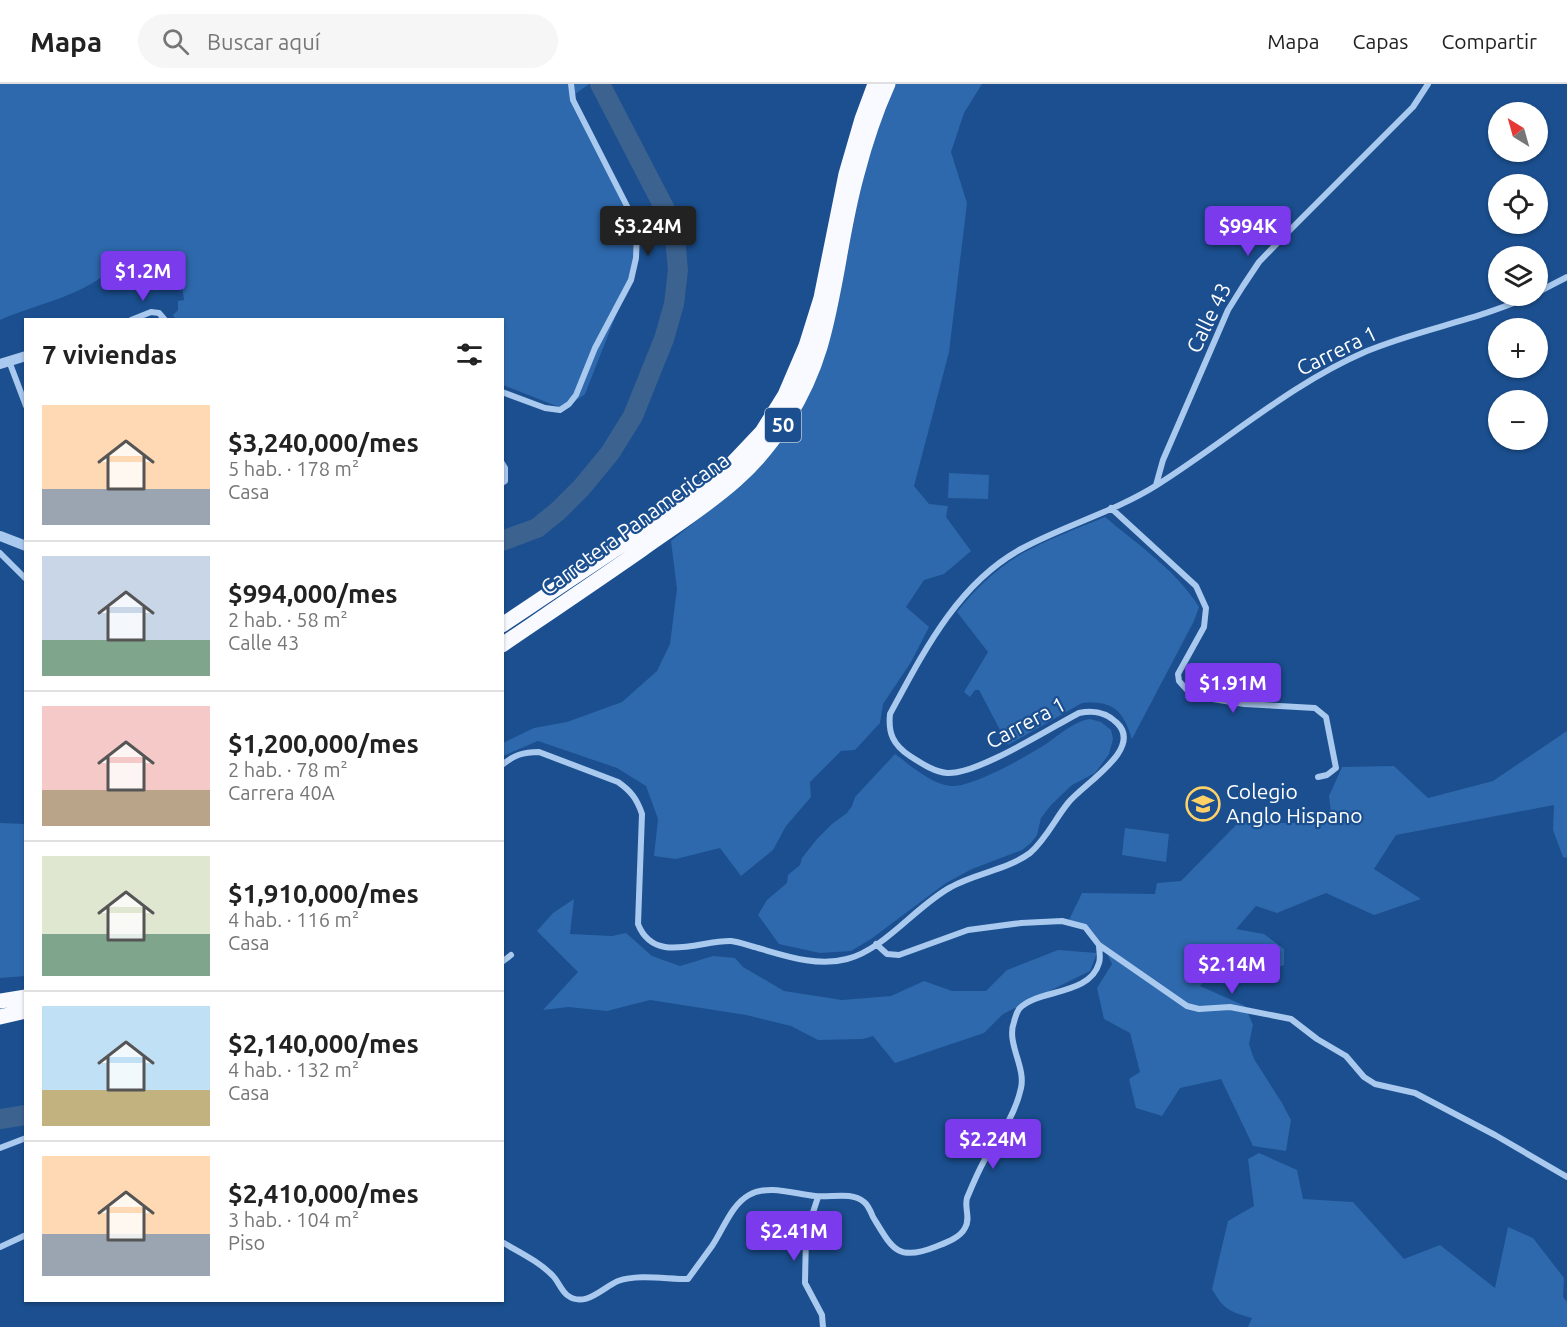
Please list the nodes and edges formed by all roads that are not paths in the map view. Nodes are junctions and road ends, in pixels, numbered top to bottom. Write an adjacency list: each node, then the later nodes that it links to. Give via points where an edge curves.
1 (571, 84): 12 (street, via 573,100 630,212 637,233 636,258 631,280 569,404 560,410 545,408)
2 (876, 84): 22 (highway, Carretera Panamericana / 50, via 846,174 821,298 806,346 762,432 727,469 680,506)
3 (888, 84): 23 (highway, Carretera Panamericana / 50, via 856,176 819,350 786,422 736,480)
4 (1428, 84): 16 (street, Calle 43, via 1413,107 1259,262 1224,321 1163,460)
5 (1567, 277): 6 (street)
6 (1548, 287)
7 (1503, 306): 16 (street, Carrera 1, via 1343,362 1314,377)
8 (136, 318): 9 (street, via 151,312)
9 (163, 318)
10 (24, 357): 11 (street)
11 (4, 363): 13 (street)
12 (504, 393)
13 (24, 402)
14 (504, 466): 15 (street)
15 (504, 482)
16 (1156, 485): 17 (street, Carrera 1)
17 (1111, 508): 25 (street, via 1196,586 1206,608 1204,627 1178,674 1179,681 1200,697 1315,708 1326,717 1336,768); 26 (street, Carrera 1, via 1020,549 965,595 936,631 890,714 888,728 904,752 944,773 960,773 1079,713 1092,711 1110,717 1120,726 1124,739 1120,753 1080,789 1030,853 949,888)
18 (0, 536): 19 (street)
19 (24, 545)
20 (0, 553): 21 (street)
21 (24, 577)
22 (504, 623)
23 (504, 644)
24 (504, 763): 26 (street, Carrera 1, via 525,752 538,752 628,789 642,814 638,924 642,934 659,945 676,949 733,941 805,961 831,962 857,956)
25 (1318, 777)
26 (876, 944): 27 (street, via 887,954 899,955 968,930 1062,921 1085,927)
27 (1099, 945): 36 (street, via 1187,1006 1230,1007 1291,1018 1346,1056 1374,1084 1415,1093); 37 (street, via 1100,959 1090,976 1078,985 1030,1001 1019,1010 1012,1034 1022,1086 1000,1139 984,1161 966,1201 968,1220 960,1235 911,1255 887,1240 865,1202 854,1196)
28 (511, 955): 29 (street)
29 (504, 960)
30 (24, 996): 31 (highway)
31 (0, 1001)
32 (24, 1011): 33 (highway)
33 (0, 1017)
34 (24, 1139): 35 (street)
35 (0, 1148)
36 (1567, 1177)
37 (818, 1197): 39 (street, via 763,1190 748,1196 688,1279 627,1279 588,1298 567,1295 553,1275); 41 (street, via 806,1234 805,1283 822,1315)
38 (24, 1236): 40 (street)
39 (504, 1243)
40 (0, 1247)
41 (823, 1327)

